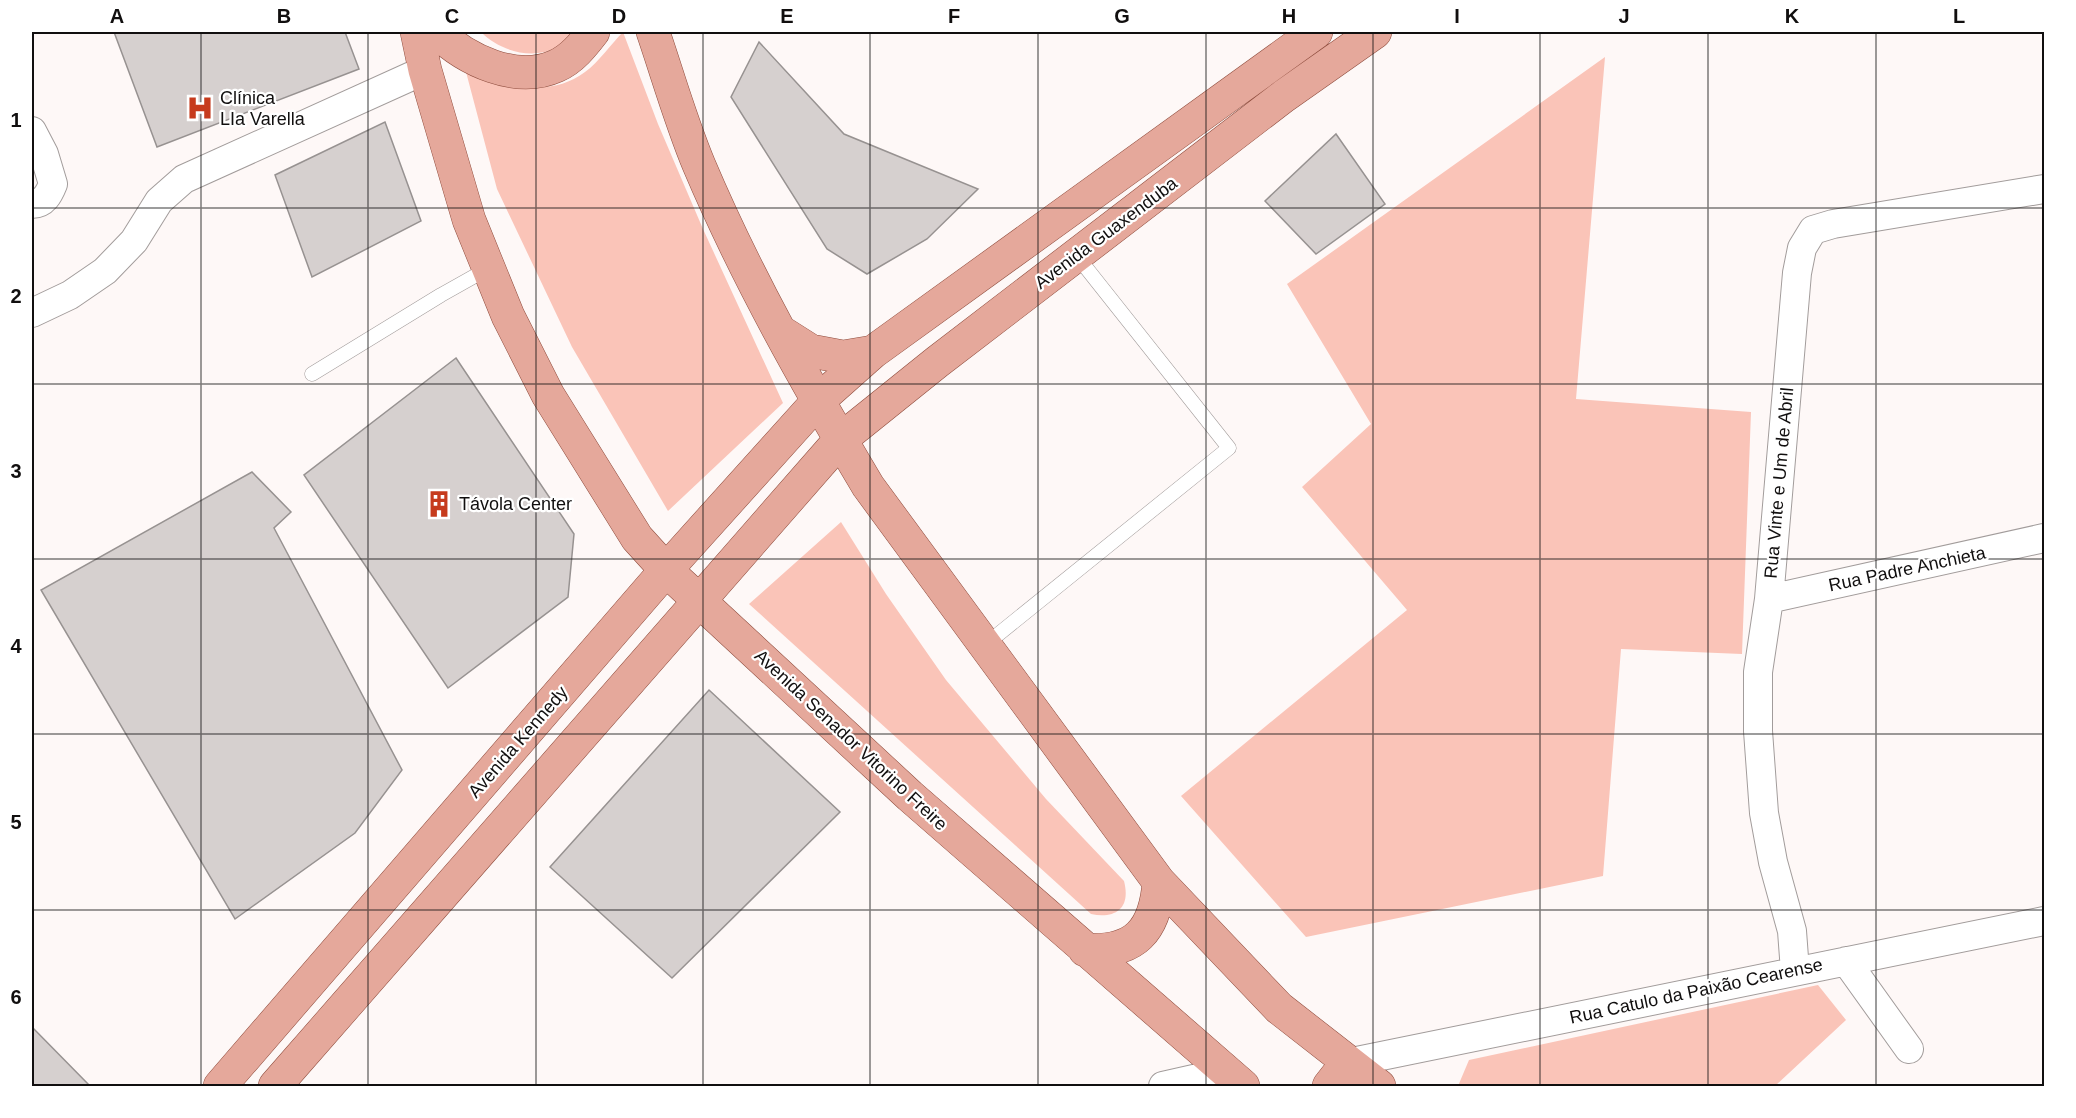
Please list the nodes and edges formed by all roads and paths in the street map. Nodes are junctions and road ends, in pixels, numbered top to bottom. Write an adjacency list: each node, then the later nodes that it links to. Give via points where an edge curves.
1 (417, 32): 7 (main road, Avenida Senador Vitorino Freire)
2 (437, 32): 3 (main road, via 485,63 530,72 556,66 569,58)
3 (593, 32)
4 (653, 32): 14 (main road, via 698,162 738,252)
5 (1316, 32): 15 (main road)
6 (1376, 32): 11 (main road, Avenida Guaxenduba, via 1284,96)
7 (425, 70): 12 (main road, Avenida Senador Vitorino Freire, via 469,220); 13 (street, via 184,179 159,201 134,241 105,271 70,295)
8 (32, 131): 10 (street, via 53,184 48,196)
9 (2044, 189): 21 (street, Rua Vinte e Um de Abril, via 1812,230 1802,248 1797,273)
10 (32, 204)
11 (1076, 255): 18 (main road, Avenida Guaxenduba); 23 (lane, via 1229,448)
12 (489, 268): 16 (lane); 20 (main road, Avenida Senador Vitorino Freire, via 548,395 638,538)
13 (32, 313)
14 (781, 332): 15 (main road, via 812,351 843,357); 17 (main road)
15 (873, 352): 17 (main road)
16 (312, 374)
17 (819, 400): 18 (main road); 20 (main road, Avenida Kennedy)
18 (840, 440): 22 (main road); 23 (main road, via 868,486)
19 (2044, 538): 21 (street, Rua Padre Anchieta)
20 (666, 570): 22 (main road, Avenida Senador Vitorino Freire); 32 (main road, Avenida Kennedy)
21 (1769, 599): 28 (street, Rua Vinte e Um de Abril, via 1758,672 1758,731 1764,813 1792,931)
22 (699, 600): 26 (main road, Avenida Senador Vitorino Freire, via 910,796); 33 (main road)
23 (985, 645): 24 (main road)
24 (1159, 882): 26 (main road, via 1153,915 1138,937 1116,949); 30 (main road, via 1280,1008)
25 (2044, 921): 27 (street, Rua Catulo da Paixão Cearense)
26 (1085, 950): 31 (main road, Avenida Senador Vitorino Freire)
27 (1846, 961): 28 (street, Rua Catulo da Paixão Cearense); 29 (street)
28 (1795, 971): 30 (street, Rua Catulo da Paixão Cearense)
29 (1909, 1049)
30 (1338, 1075): 35 (main road)
31 (1234, 1079): 34 (street)
32 (220, 1086)
33 (275, 1086)
34 (1163, 1086)
35 (1379, 1086)

